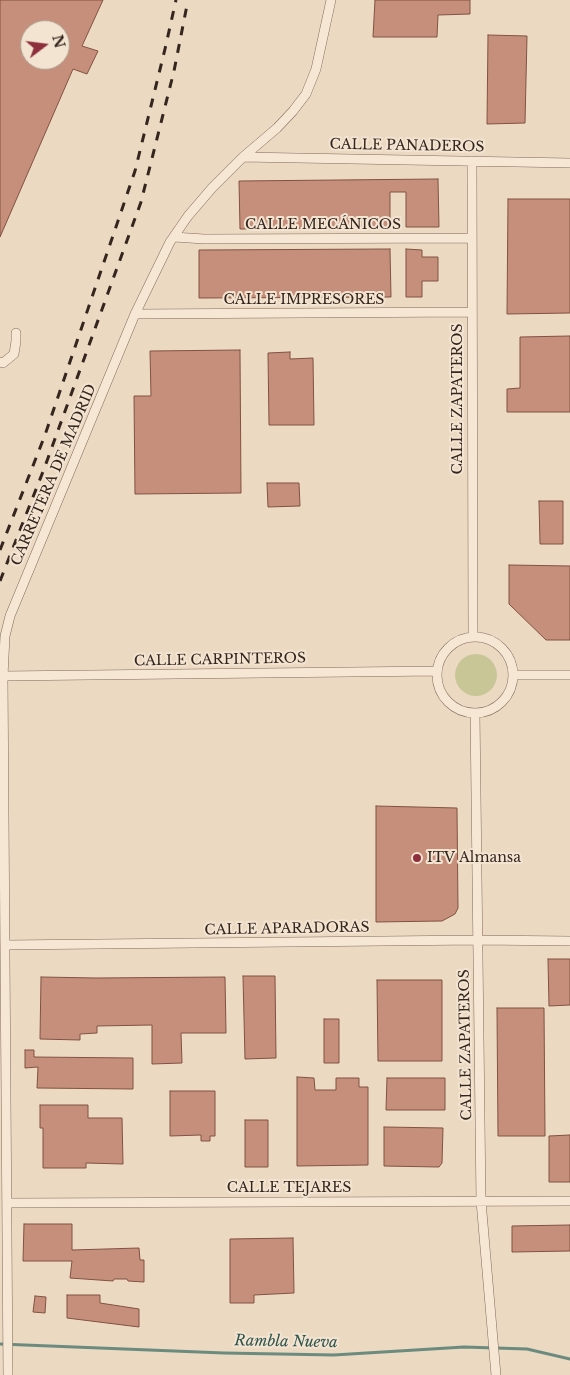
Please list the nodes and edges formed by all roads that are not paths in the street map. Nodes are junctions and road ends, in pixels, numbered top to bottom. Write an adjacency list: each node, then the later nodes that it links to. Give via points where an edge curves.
1 (331, 0): 2 (street, CARRETERA DE MADRID, via 316,69 306,94 277,128)
2 (243, 157): 3 (street, CALLE PANADEROS); 5 (street, CARRETERA DE MADRID, via 212,188)
3 (472, 161): 4 (street, CALLE PANADEROS); 6 (street, CALLE ZAPATEROS)
4 (570, 163)
5 (174, 237): 6 (street, CALLE MECÁNICOS); 8 (street, CARRETERA DE MADRID)
6 (472, 238): 7 (street, CALLE ZAPATEROS)
7 (472, 312): 8 (street, CALLE IMPRESORES); 11 (street, CALLE ZAPATEROS)
8 (135, 314): 14 (street, CARRETERA DE MADRID, via 10,616 5,636)
9 (16, 332): 10 (street, via 14,354)
10 (0, 362)
11 (473, 636): 12 (street, via 462,638 449,647); 15 (street, via 498,644 507,653)
12 (437, 671): 14 (street, CALLE CARPINTEROS); 16 (street, via 443,696 451,705)
13 (570, 675): 15 (street)
14 (3, 676): 19 (street, CARRETERA DE MADRID)
15 (513, 676): 16 (street, via 506,699 492,710)
16 (475, 714): 17 (street, CALLE ZAPATEROS)
17 (478, 940): 18 (street, CALLE APARADORAS); 19 (street, CALLE APARADORAS); 20 (street, CALLE ZAPATEROS)
18 (570, 941)
19 (5, 945): 22 (street, CARRETERA DE MADRID)
20 (481, 1201): 21 (street, CALLE TEJARES); 22 (street, CALLE TEJARES); 24 (street, CALLE ZAPATEROS)
21 (570, 1201)
22 (7, 1203): 23 (street, CARRETERA DE MADRID)
23 (8, 1375)
24 (496, 1375)

